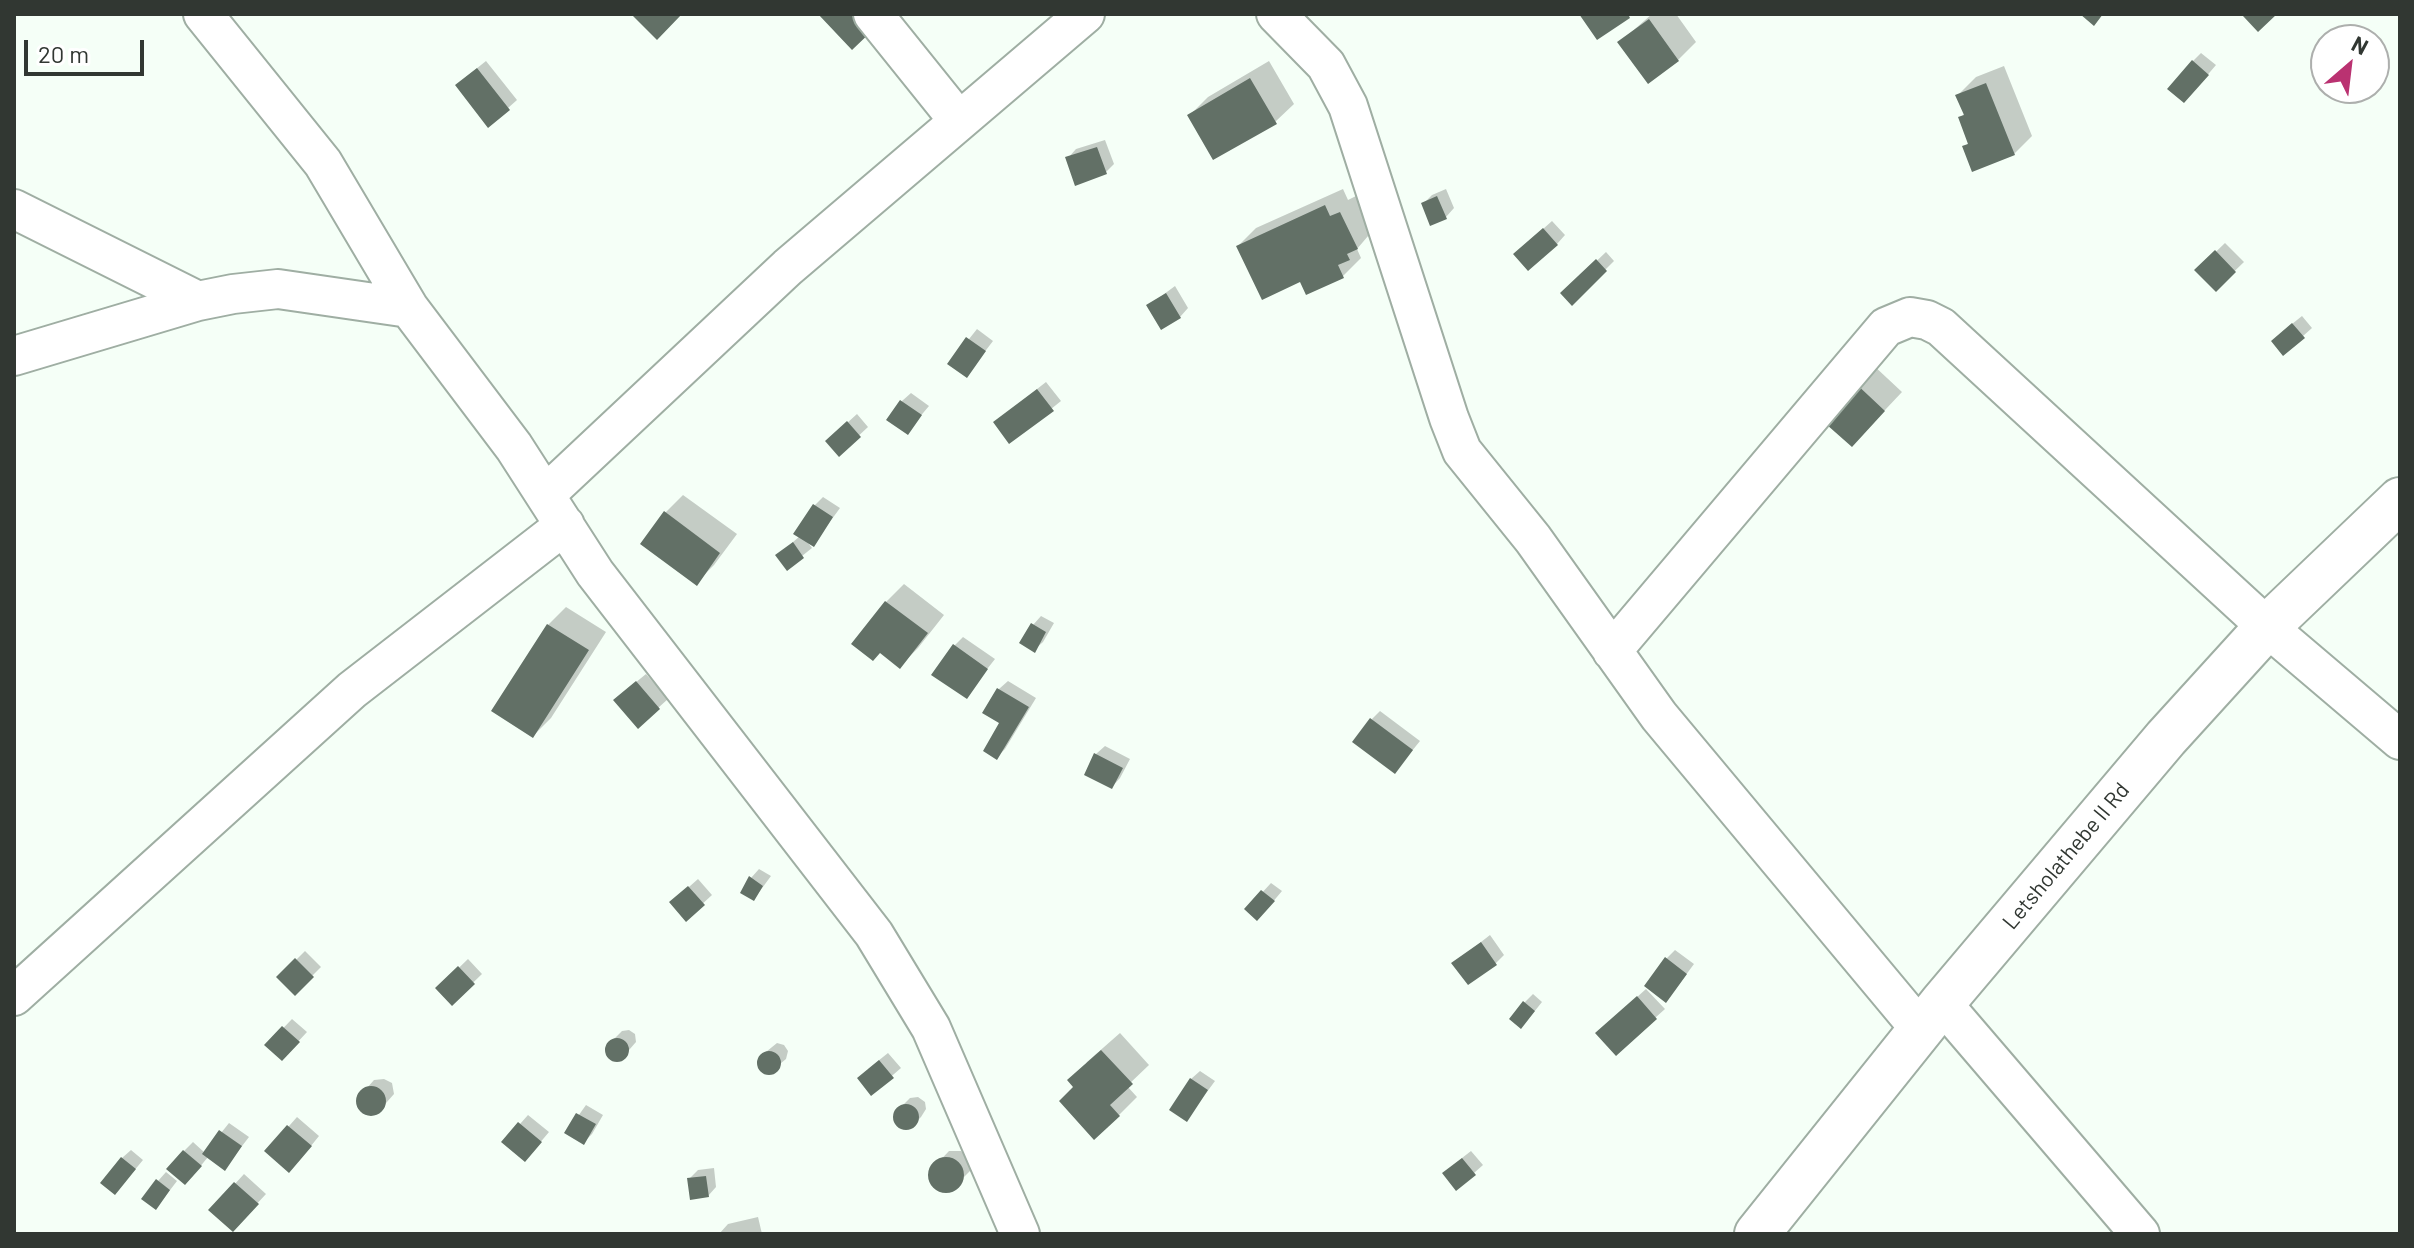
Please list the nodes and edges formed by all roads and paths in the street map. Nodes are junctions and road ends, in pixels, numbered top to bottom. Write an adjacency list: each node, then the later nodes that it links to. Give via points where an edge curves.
1 (203, 14): 8 (street, via 323,163)
2 (873, 14): 5 (street)
3 (1085, 14): 5 (street)
4 (1276, 14): 13 (street, via 1326,65 1348,106 1462,451)
5 (959, 121): 11 (street, via 788,267)
6 (14, 209): 7 (street)
7 (198, 301): 8 (street, via 278,289); 9 (street)
8 (409, 308): 11 (street)
9 (14, 356)
10 (2400, 500): 12 (street, Letsholathebe II Rd)
11 (555, 510): 15 (street); 17 (street, via 595,573 881,946 931,1028)
12 (2267, 627): 13 (street, via 1941,327 1910,317 1886,327); 14 (street); 16 (street, Letsholathebe II Rd, via 2166,738)
13 (1612, 651): 16 (street, via 1659,716)
14 (2400, 740)
15 (14, 996)
16 (1931, 1017): 18 (street, Letsholathebe II Rd); 19 (street)
17 (1020, 1234)
18 (1757, 1234)
19 (2140, 1234)

